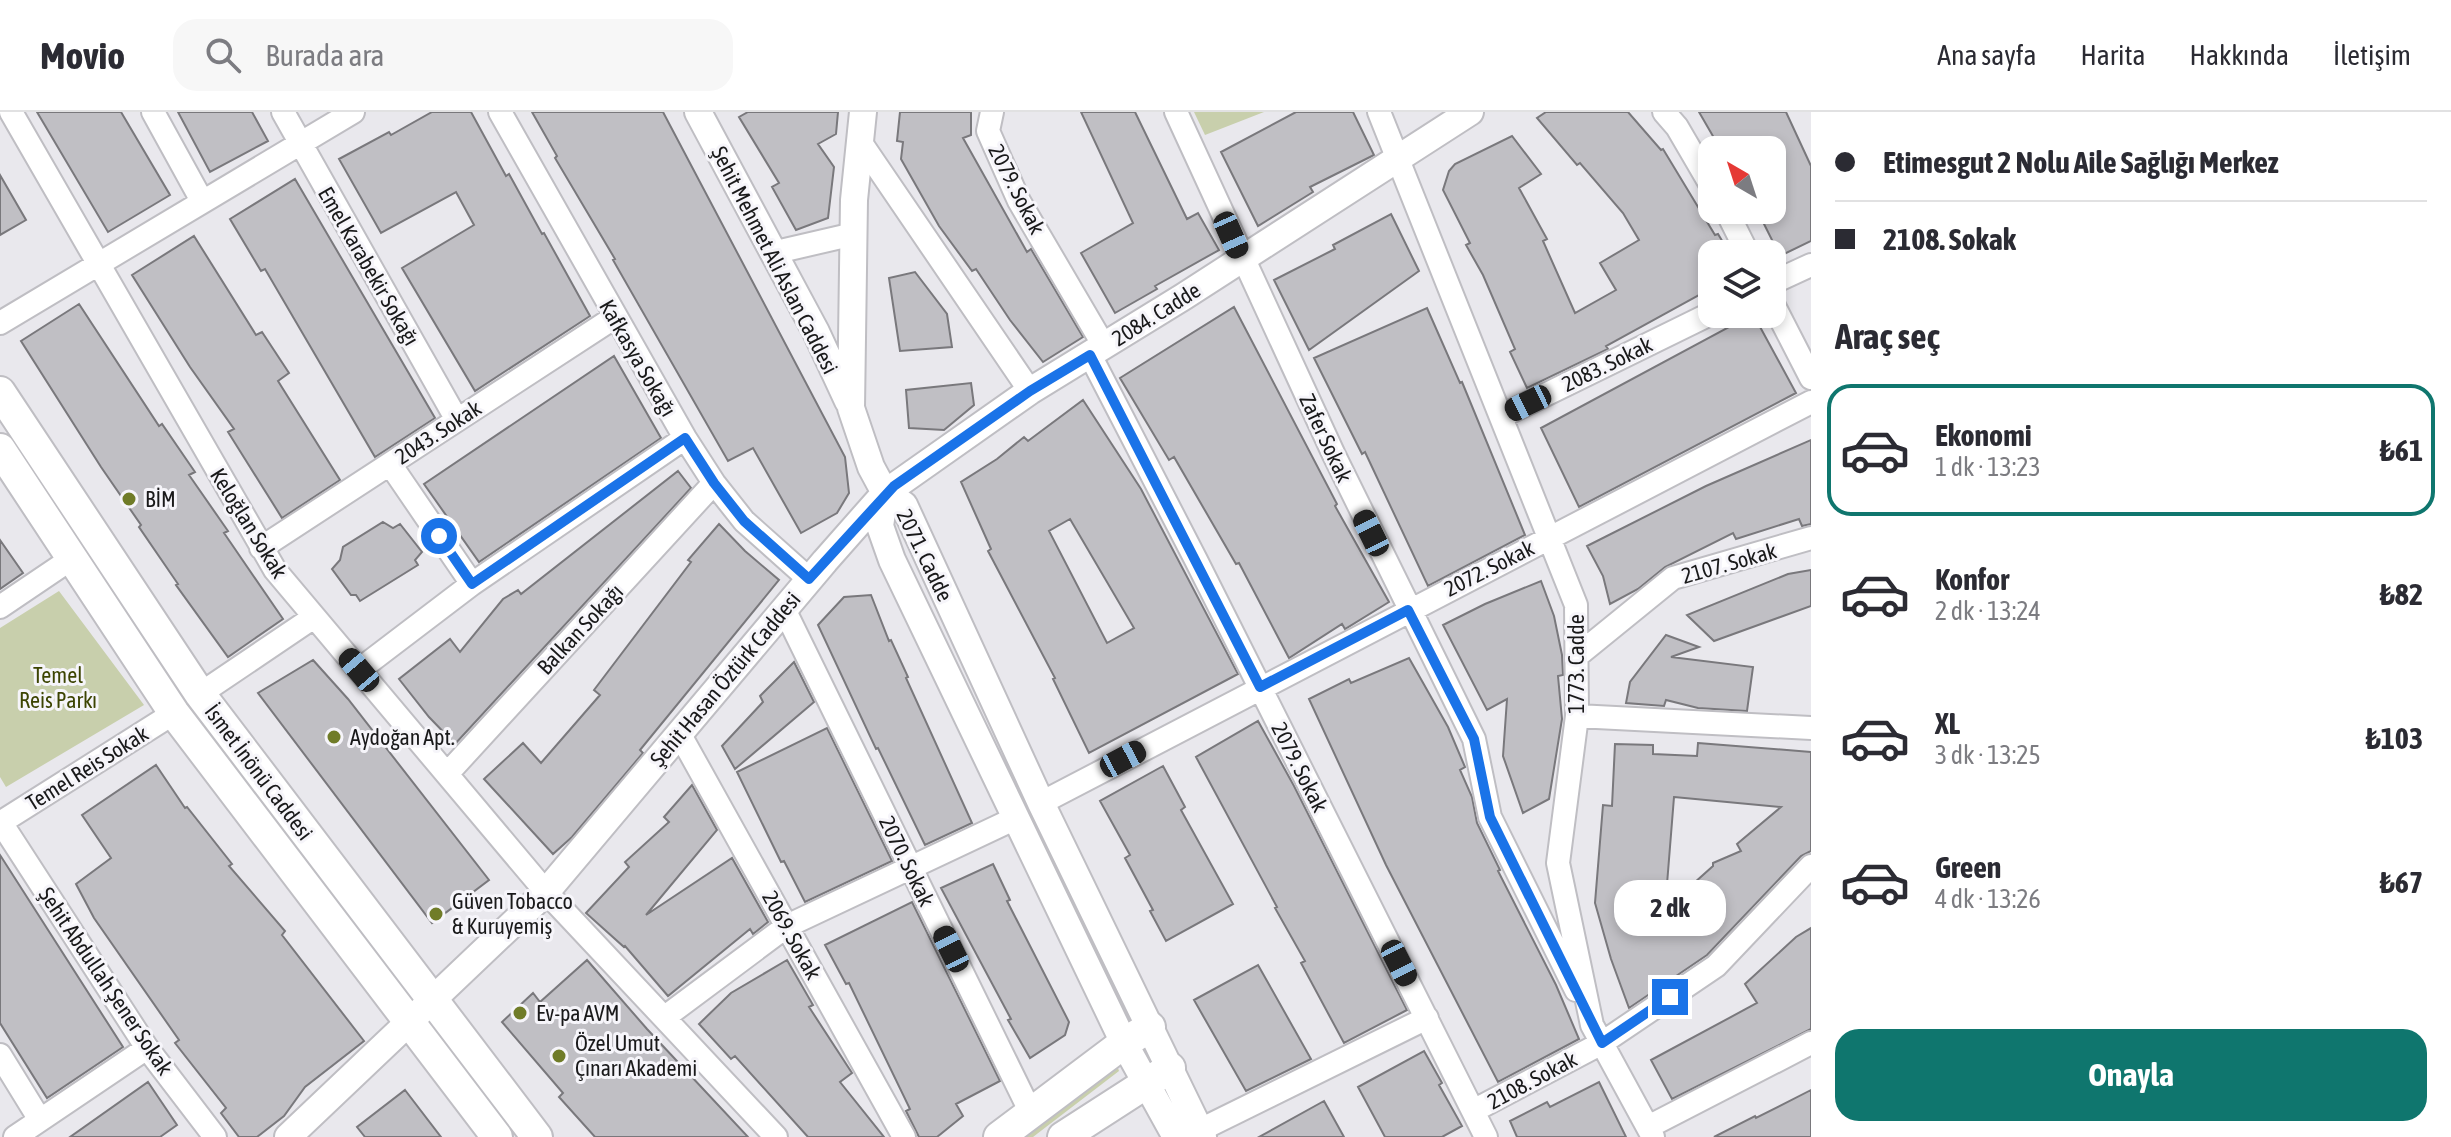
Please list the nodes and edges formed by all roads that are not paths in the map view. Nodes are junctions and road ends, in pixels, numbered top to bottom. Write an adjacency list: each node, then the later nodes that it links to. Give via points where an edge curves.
1 (11, 112): 21 (street, Keloğlan Sokak)
2 (153, 112): 17 (street)
3 (283, 112): 14 (street, Emel Karabekir Sokağı)
4 (353, 112): 14 (street)
5 (500, 112): 24 (street, Kafkasya Sokağı)
6 (698, 112): 19 (street, Şehit Mehmet Ali Aslan Caddesi)
7 (863, 112): 13 (street)
8 (992, 112): 28 (street, 2079. Sokak, via 988,131)
9 (1176, 112): 20 (street, Zafer Sokak)
10 (1379, 112): 15 (street, 1773. Cadde)
11 (1470, 112): 15 (street, 2084. Cadde)
12 (1664, 112): 16 (street)
13 (859, 140): 18 (street); 30 (street)
14 (299, 144): 17 (street); 35 (street, Emel Karabekir Sokağı)
15 (1398, 159): 20 (street, 2084. Cadde); 34 (street, 1773. Cadde)
16 (1698, 163)
17 (202, 201): 21 (street)
18 (854, 234): 19 (street); 33 (street)
19 (772, 253): 33 (street, Şehit Mehmet Ali Aslan Caddesi)
20 (1242, 260): 28 (street, 2084. Cadde); 49 (street, Zafer Sokak)
21 (96, 264): 26 (street); 43 (street, Keloğlan Sokak)
22 (1811, 265): 23 (street)
23 (1786, 277)
24 (615, 317): 35 (street, 2043. Sokak); 36 (street, Kafkasya Sokağı)
25 (1698, 320): 34 (street, 2083. Sokak)
26 (0, 323)
27 (1785, 328): 29 (street)
28 (1097, 350): 30 (street, 2084. Cadde); 53 (street, 2079. Sokak)
29 (1811, 378)
30 (1030, 391): 40 (street, 2084. Cadde)
31 (0, 392): 54 (main road, İsmet İnönü Caddesi)
32 (1811, 402): 41 (street, 2072. Sokak)
33 (851, 408): 40 (street)
34 (1502, 416): 41 (street, 1773. Cadde)
35 (457, 420): 38 (street, 2043. Sokak)
36 (685, 438): 39 (street, Kafkasya Sokağı); 46 (street)
37 (0, 449): 44 (main road, İsmet İnönü Caddesi)
38 (390, 464): 43 (street, 2043. Sokak); 46 (street)
39 (714, 483): 45 (street, Kafkasya Sokağı, via 744,521); 59 (street, Balkan Sokağı)
40 (885, 493): 45 (street, Şehit Hasan Öztürk Caddesi); 60 (street, 2071. Cadde, via 904,505); 61 (street, 2071. Cadde, via 880,526 892,560)
41 (1549, 537): 49 (street, 2072. Sokak); 51 (street, 1773. Cadde, via 1576,605)
42 (1811, 538): 51 (street, 2107. Sokak, via 1673,578)
43 (261, 548): 50 (street, Keloğlan Sokak)
44 (71, 559): 47 (street); 55 (main road, İsmet İnönü Caddesi)
45 (809, 579): 48 (street, Şehit Hasan Öztürk Caddesi)
46 (472, 584): 52 (street)
47 (0, 607)
48 (784, 609): 58 (street, Şehit Hasan Öztürk Caddesi); 64 (street, 2070. Sokak)
49 (1408, 610): 53 (street, 2072. Sokak); 71 (street, Zafer Sokak, via 1474,739 1490,817)
50 (314, 617): 52 (street, Keloğlan Sokak); 54 (street)
51 (1577, 656): 56 (street, 1773. Cadde)
52 (359, 670): 59 (street, Keloğlan Sokak)
53 (1260, 687): 60 (street, 2072. Sokak); 69 (street, 2079. Sokak)
54 (200, 694): 67 (main road, İsmet İnönü Caddesi)
55 (174, 713): 62 (street, Temel Reis Sokak); 67 (main road, İsmet İnönü Caddesi)
56 (1577, 716): 57 (street); 71 (street, 1773. Cadde, via 1558,863)
57 (1811, 728)
58 (679, 733): 65 (street, Şehit Hasan Öztürk Caddesi); 66 (street, 2069. Sokak)
59 (447, 774): 65 (street, Keloğlan Sokak)
60 (1041, 803): 70 (street, 2071. Cadde)
61 (1016, 818): 64 (street); 72 (street, 2071. Cadde)
62 (0, 822): 74 (street, Şehit Abdullah Şener Sokak)
63 (1811, 866): 71 (street, 2108. Sokak, via 1716,966)
64 (911, 868): 66 (street); 78 (street, 2070. Sokak)
65 (546, 892): 67 (street, Şehit Hasan Öztürk Caddesi); 68 (street, Keloğlan Sokak)
66 (787, 926): 68 (street); 88 (street, 2069. Sokak)
67 (420, 1010): 84 (street, Şehit Hasan Öztürk Caddesi); 85 (main road, İsmet İnönü Caddesi); 86 (main road, İsmet İnönü Caddesi)
68 (665, 1017): 87 (street, Keloğlan Sokak)
69 (1427, 1018): 77 (street, 2079. Sokak); 81 (street)
70 (1150, 1027): 72 (main road); 76 (street, 2071. Cadde)
71 (1597, 1034): 77 (street, 2108. Sokak); 80 (street, 1773. Cadde)
72 (1124, 1043): 76 (street, 2071. Cadde); 78 (main road)
73 (1811, 1043): 80 (street)
74 (147, 1048): 79 (street); 83 (street, Şehit Abdullah Şener Sokak)
75 (0, 1055): 79 (street)
76 (1158, 1075): 81 (street, 2071. Cadde); 90 (main road)
77 (1473, 1111): 91 (street, 2079. Sokak)
78 (1031, 1113): 89 (main road)
79 (40, 1120): 82 (street)
80 (1650, 1132)
81 (1193, 1135)
82 (15, 1137)
83 (215, 1137)
84 (288, 1137)
85 (497, 1137)
86 (537, 1137)
87 (776, 1137)
88 (904, 1137)
89 (999, 1137)
90 (1063, 1137)
91 (1486, 1137)

